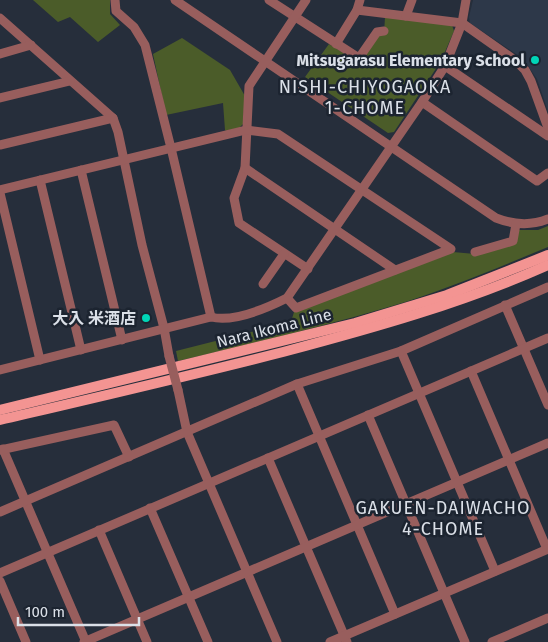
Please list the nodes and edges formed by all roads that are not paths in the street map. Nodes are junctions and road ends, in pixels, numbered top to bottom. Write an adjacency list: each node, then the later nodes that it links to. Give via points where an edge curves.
1 (115, 0): 28 (street, via 116,11 134,27 145,45)
2 (175, 0): 17 (street)
3 (269, 0): 9 (street)
4 (306, 0): 9 (street)
5 (360, 0): 8 (street)
6 (412, 0): 10 (street)
7 (466, 0): 12 (street)
8 (357, 10): 10 (street); 14 (street)
9 (296, 16): 14 (street); 17 (street)
10 (406, 16): 12 (street)
11 (0, 18): 15 (street)
12 (462, 23): 18 (street); 23 (street, via 525,70)
13 (384, 31): 14 (street, via 377,32 359,58)
14 (336, 44)
15 (31, 45): 16 (street); 19 (street)
16 (0, 54)
17 (265, 61): 24 (street, via 249,86); 27 (street)
18 (445, 66): 21 (street); 25 (street)
19 (70, 81): 20 (street); 22 (street)
20 (0, 98)
21 (422, 102): 27 (street); 32 (street, via 536,180)
22 (113, 118): 26 (street); 29 (street)
23 (548, 128)
24 (246, 130): 28 (street); 30 (street); 34 (street, via 278,134)
25 (548, 136)
26 (0, 145)
27 (391, 147): 34 (street); 38 (street, via 496,218)
28 (172, 148): 29 (street); 50 (street)
29 (124, 160): 31 (street); 51 (street)
30 (245, 168): 39 (street); 41 (street, via 234,198 239,223)
31 (81, 170): 33 (street); 53 (street)
32 (548, 173)
33 (40, 180): 35 (street); 55 (street)
34 (362, 189): 39 (street); 45 (street, via 450,249)
35 (0, 190)
36 (0, 194): 57 (street)
37 (548, 219): 38 (street, via 528,225)
38 (516, 224): 40 (street, via 513,241)
39 (335, 229): 44 (street); 45 (street)
40 (474, 252)
41 (284, 254): 44 (street); 46 (street)
42 (548, 255): 63 (main road, Nara Ikoma Line, via 447,295 355,324)
43 (548, 264): 65 (main road, Nara Ikoma Line, via 447,305 364,330)
44 (308, 269): 48 (street)
45 (395, 270): 48 (street, via 296,308)
46 (263, 284)
47 (548, 287): 49 (street)
48 (287, 298): 50 (street, via 265,309 221,320)
49 (505, 305): 54 (street); 56 (street)
50 (211, 317): 51 (street)
51 (164, 328): 53 (street); 66 (street, bridge)
52 (548, 338): 54 (street)
53 (122, 340): 55 (street)
54 (524, 348): 59 (street); 62 (street)
55 (81, 350): 57 (street)
56 (401, 351): 60 (street); 61 (street)
57 (40, 360): 58 (street)
58 (0, 370)
59 (471, 371): 61 (street); 72 (street)
60 (297, 384): 66 (street); 67 (street)
61 (419, 393): 64 (street); 73 (street)
62 (548, 405)
63 (0, 410)
64 (368, 415): 67 (street); 76 (street)
65 (0, 420)
66 (187, 432): 70 (street); 74 (street)
67 (319, 436): 71 (street); 79 (street)
68 (548, 443): 72 (street)
69 (2, 449): 70 (street, via 114,426); 75 (street)
70 (128, 457): 75 (street)
71 (268, 458): 74 (street); 81 (street)
72 (508, 460): 73 (street); 82 (street)
73 (457, 482): 76 (street); 84 (street)
74 (209, 483): 77 (street); 85 (street)
75 (26, 501): 78 (street); 83 (street)
76 (406, 504): 79 (street); 88 (street)
77 (150, 508): 80 (street); 89 (street)
78 (0, 512)
79 (357, 525): 81 (street); 90 (street)
80 (99, 530): 83 (street); 92 (street)
81 (306, 547): 85 (street); 93 (street)
82 (547, 549): 84 (street)
83 (48, 552): 86 (street); 95 (street)
84 (495, 571): 88 (street)
85 (247, 572): 89 (street); 98 (street)
86 (0, 573)
87 (0, 581): 94 (street)
88 (444, 593): 90 (street); 100 (street)
89 (188, 597): 92 (street); 97 (street)
90 (395, 614): 93 (street)
91 (548, 618): 101 (street)
92 (137, 619): 95 (street); 96 (street)
93 (346, 639): 99 (street)
94 (26, 642)
95 (85, 642)
96 (147, 642)
97 (208, 642)
98 (277, 642)
99 (330, 642)
100 (465, 642)
101 (492, 642)

